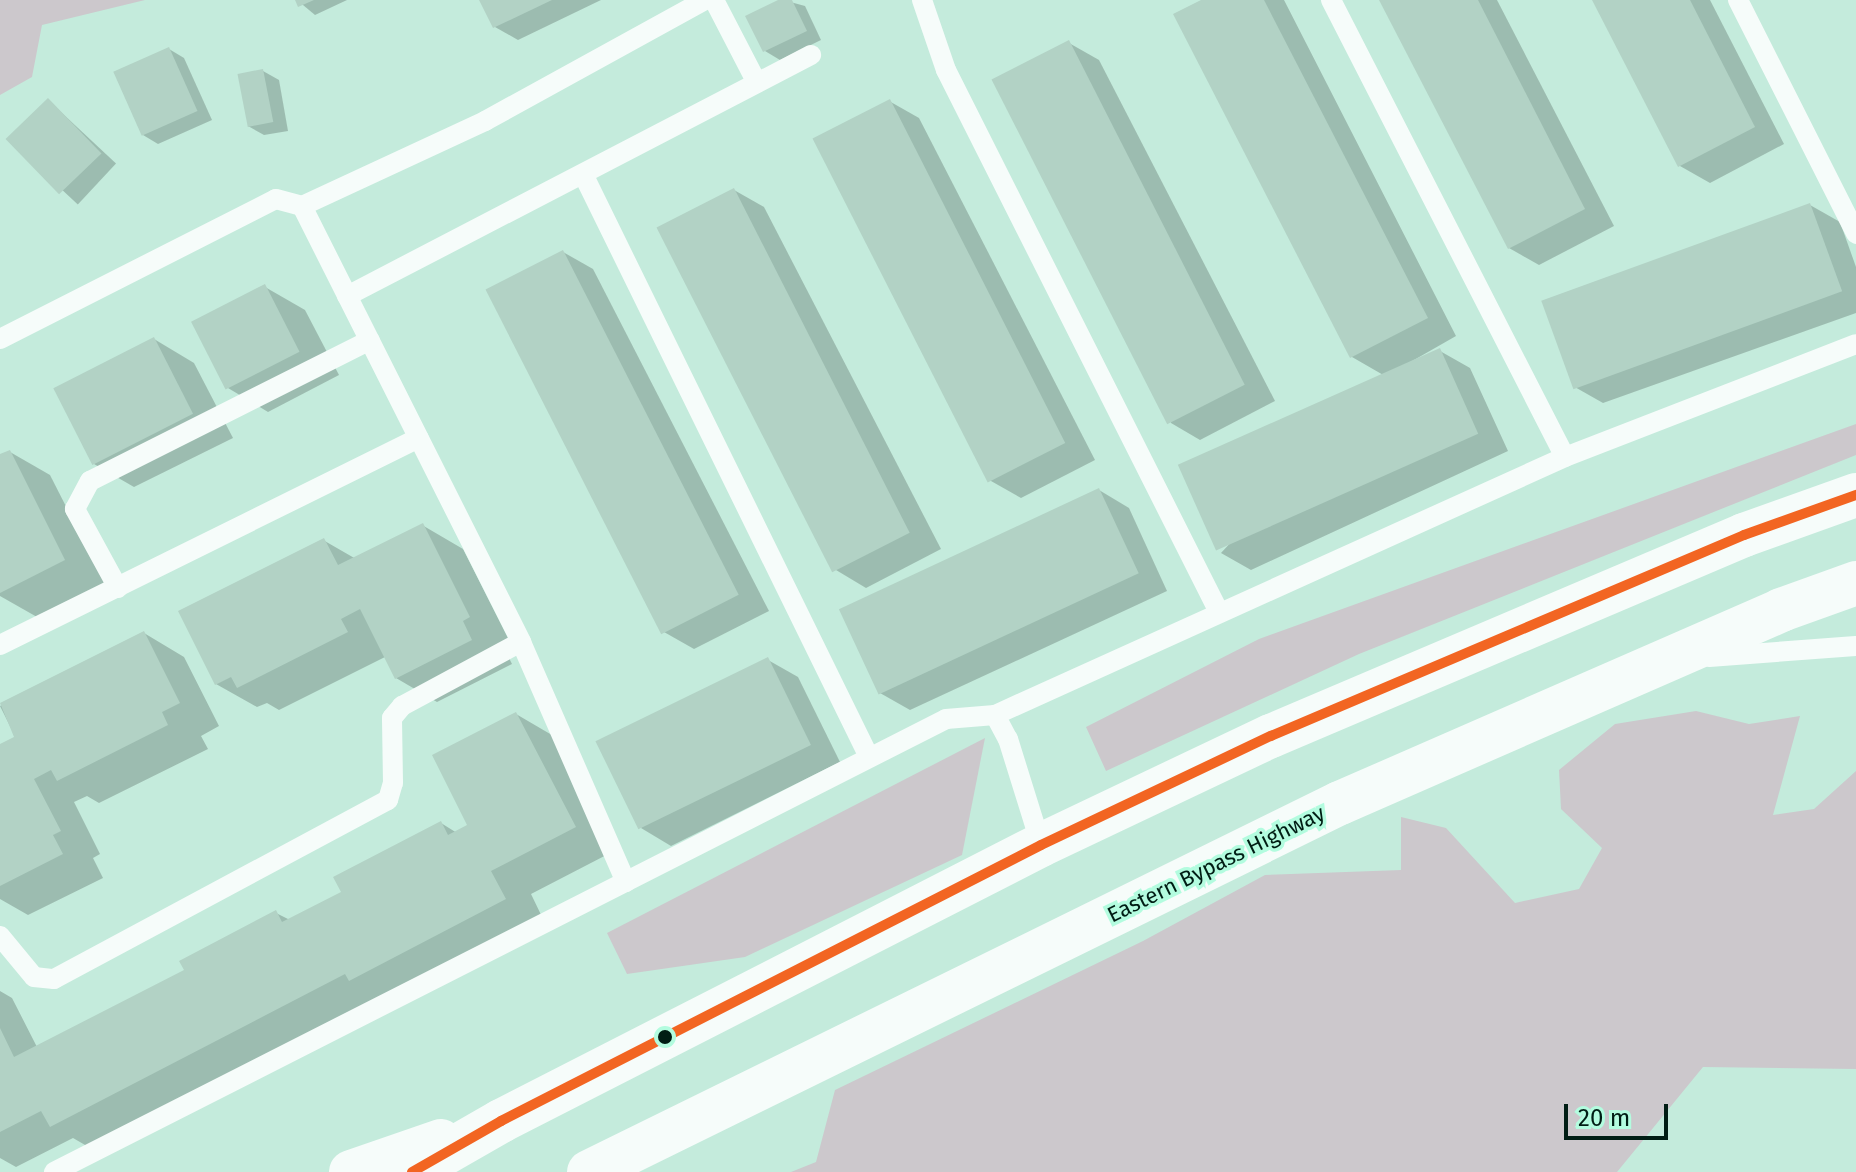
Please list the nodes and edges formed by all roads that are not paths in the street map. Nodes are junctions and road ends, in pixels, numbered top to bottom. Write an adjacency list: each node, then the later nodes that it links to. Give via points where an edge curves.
1 (705, 0): 9 (lane, via 485,121)
2 (714, 0): 7 (lane)
3 (922, 0): 20 (lane, via 946,70)
4 (1331, 0): 16 (lane)
5 (1738, 0): 10 (lane)
6 (811, 55): 7 (lane)
7 (757, 83): 8 (lane)
8 (583, 174): 11 (lane); 26 (lane)
9 (302, 206): 11 (lane); 12 (lane, via 276,199)
10 (1856, 234)
11 (347, 296): 13 (lane)
12 (0, 339)
13 (370, 340): 15 (lane); 19 (lane, via 90,481 75,509)
14 (1856, 344): 16 (lane)
15 (419, 438): 19 (lane); 21 (lane)
16 (1565, 457): 20 (lane)
17 (1856, 495): 27 (main road, via 1744,535 1271,736)
18 (1856, 583): 24 (main road, Eastern Bypass Highway)
19 (118, 588): 22 (lane)
20 (1219, 612): 25 (lane)
21 (521, 642): 28 (lane); 29 (lane, via 402,706 392,718 393,783 388,800 54,979 34,977)
22 (0, 645)
23 (1856, 646): 24 (lane)
24 (1669, 659): 34 (main road, Eastern Bypass Highway, via 1340,803)
25 (995, 715): 26 (lane, via 946,719); 27 (lane, via 1008,739)
26 (869, 757): 28 (lane)
27 (1041, 845): 30 (main road)
28 (626, 882): 31 (lane)
29 (0, 936)
30 (501, 1121): 32 (main road); 33 (main road)
31 (54, 1172)
32 (351, 1172)
33 (412, 1172)
34 (589, 1172)

